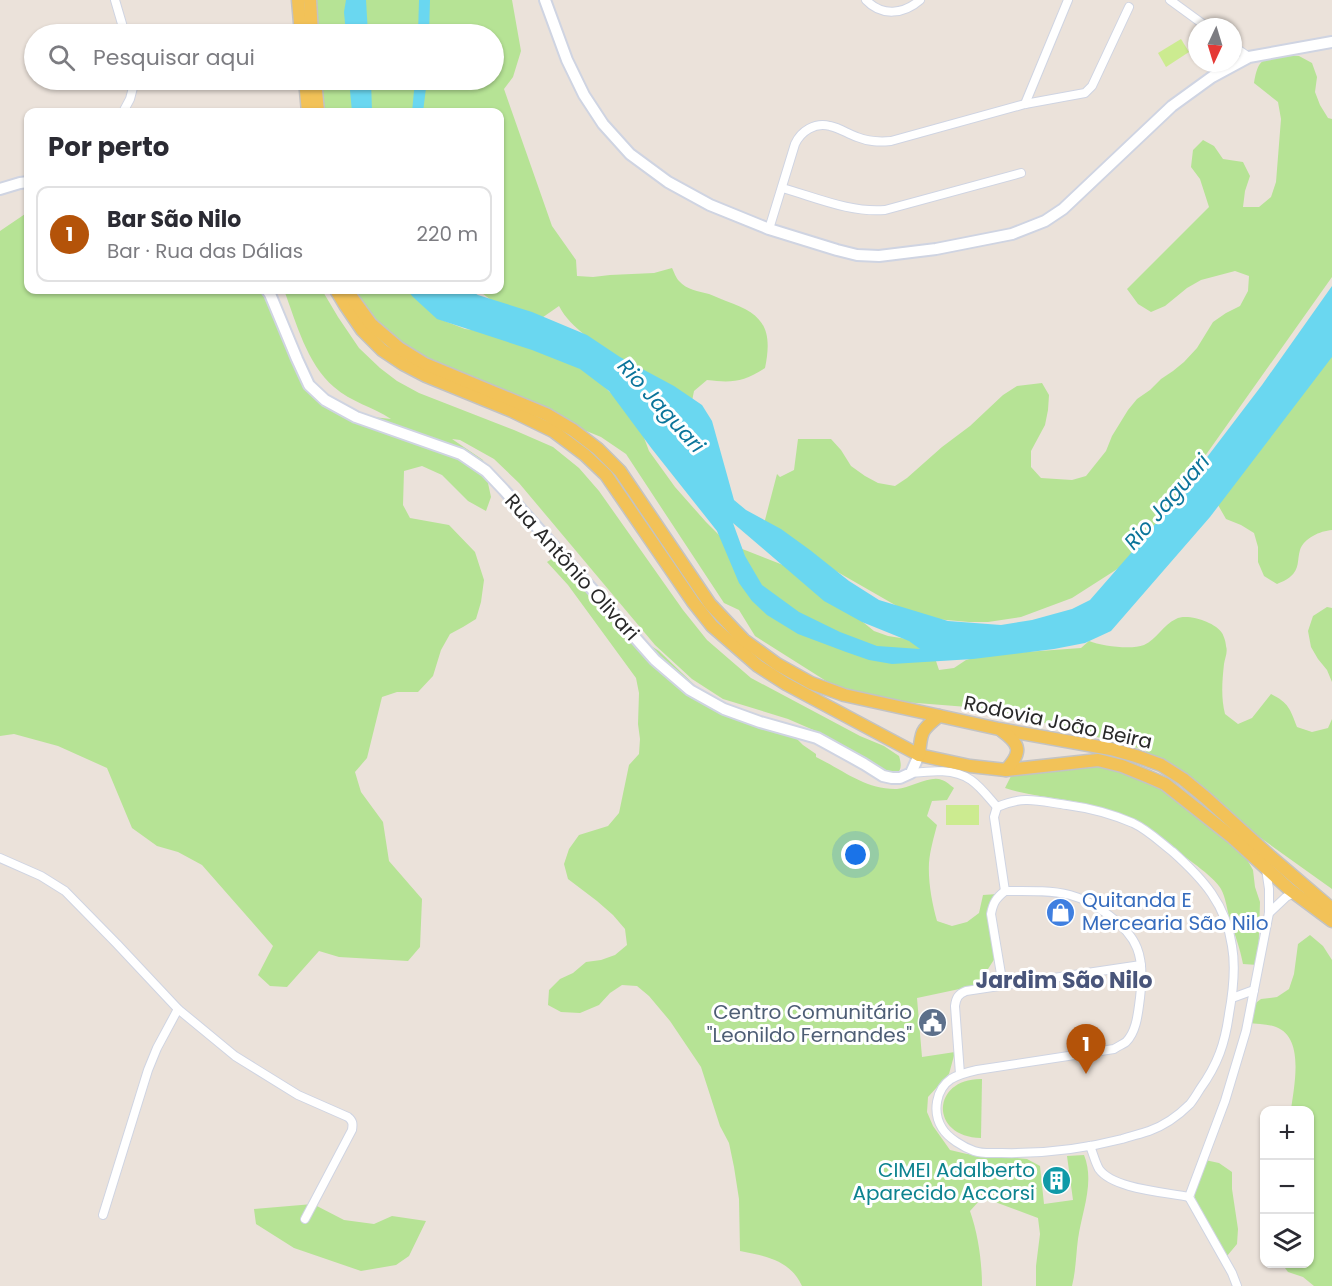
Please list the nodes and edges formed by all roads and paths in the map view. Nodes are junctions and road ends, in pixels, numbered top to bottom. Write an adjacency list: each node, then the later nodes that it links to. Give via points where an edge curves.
1 (115, 0): 11 (street)
2 (298, 0): 12 (main road)
3 (310, 0): 13 (main road)
4 (544, 0): 28 (street, via 584,95 630,154 668,182 702,200)
5 (866, 0): 6 (street, via 890,12 912,7)
6 (920, 0)
7 (1068, 0): 20 (street)
8 (1170, 0): 10 (street)
9 (1129, 7): 20 (street, via 1092,86 1085,93)
10 (1195, 18)
11 (122, 24)
12 (300, 24)
13 (311, 24)
14 (1332, 42): 16 (street)
15 (1242, 52): 16 (street)
16 (1249, 57): 28 (street, via 1172,106 1063,209 1012,234 879,256 847,253)
17 (132, 90): 21 (street)
18 (306, 90): 22 (main road)
19 (316, 90): 23 (main road)
20 (1025, 104): 26 (street, via 891,141 858,138 829,125 804,130 795,144)
21 (125, 108)
22 (308, 108)
23 (318, 108)
24 (1021, 173): 26 (street, via 869,212)
25 (24, 182): 27 (street)
26 (782, 188): 28 (street)
27 (0, 189)
28 (770, 228)
29 (270, 294): 36 (street, Rua Antônio Olivari, via 309,385 325,400 356,417 461,454 486,471 655,660 690,690 724,709 818,738 883,776)
30 (338, 294): 34 (main road, Rodovia João Beira, via 362,330 403,364 543,426 585,455 606,475 712,626 758,666)
31 (349, 294): 32 (main road, Rodovia João Beira, via 371,324 399,348 425,364 546,414 598,448 620,471 710,604 744,640 777,664 844,695)
32 (939, 716): 33 (main road, Rodovia João Beira); 34 (main road, via 921,735)
33 (999, 729): 35 (main road, via 1017,747 1017,755); 42 (main road, Rodovia João Beira, via 1111,750 1161,765 1183,779)
34 (919, 755): 35 (main road, Rodovia João Beira); 36 (street)
35 (1006, 770): 39 (main road, Rodovia João Beira, via 1098,760 1131,770 1165,784)
36 (911, 773): 37 (street, via 934,771 969,778)
37 (997, 807): 40 (street, via 994,817); 48 (street, via 1027,799 1084,807 1133,824 1154,836 1191,868 1210,890 1225,918 1232,945)
38 (0, 858): 49 (street, via 64,891)
39 (1266, 868): 41 (main road, Rodovia João Beira); 43 (street)
40 (1005, 891): 45 (street, via 1068,895 1095,906 1134,941); 46 (street, via 997,898 991,914)
41 (1294, 893): 43 (street); 44 (main road, Rodovia João Beira)
42 (1332, 909)
43 (1269, 912): 47 (street)
44 (1332, 921)
45 (1141, 965): 46 (street); 50 (street, via 1134,1028 1126,1041 1114,1049)
46 (1003, 986): 50 (street, via 966,991 956,999)
47 (1254, 990): 48 (street); 52 (street, via 1225,1101)
48 (1232, 998): 51 (street, via 1219,1058 1190,1103 1149,1131)
49 (178, 1009): 53 (street, via 148,1070); 54 (street, via 243,1061 298,1095 352,1120 352,1130)
50 (960, 1074): 51 (street, via 942,1087 936,1112 941,1127 967,1149 1013,1154)
51 (1090, 1146): 52 (street, via 1100,1169 1110,1180)
52 (1189, 1197): 55 (street)
53 (103, 1215)
54 (305, 1219)
55 (1237, 1286)

